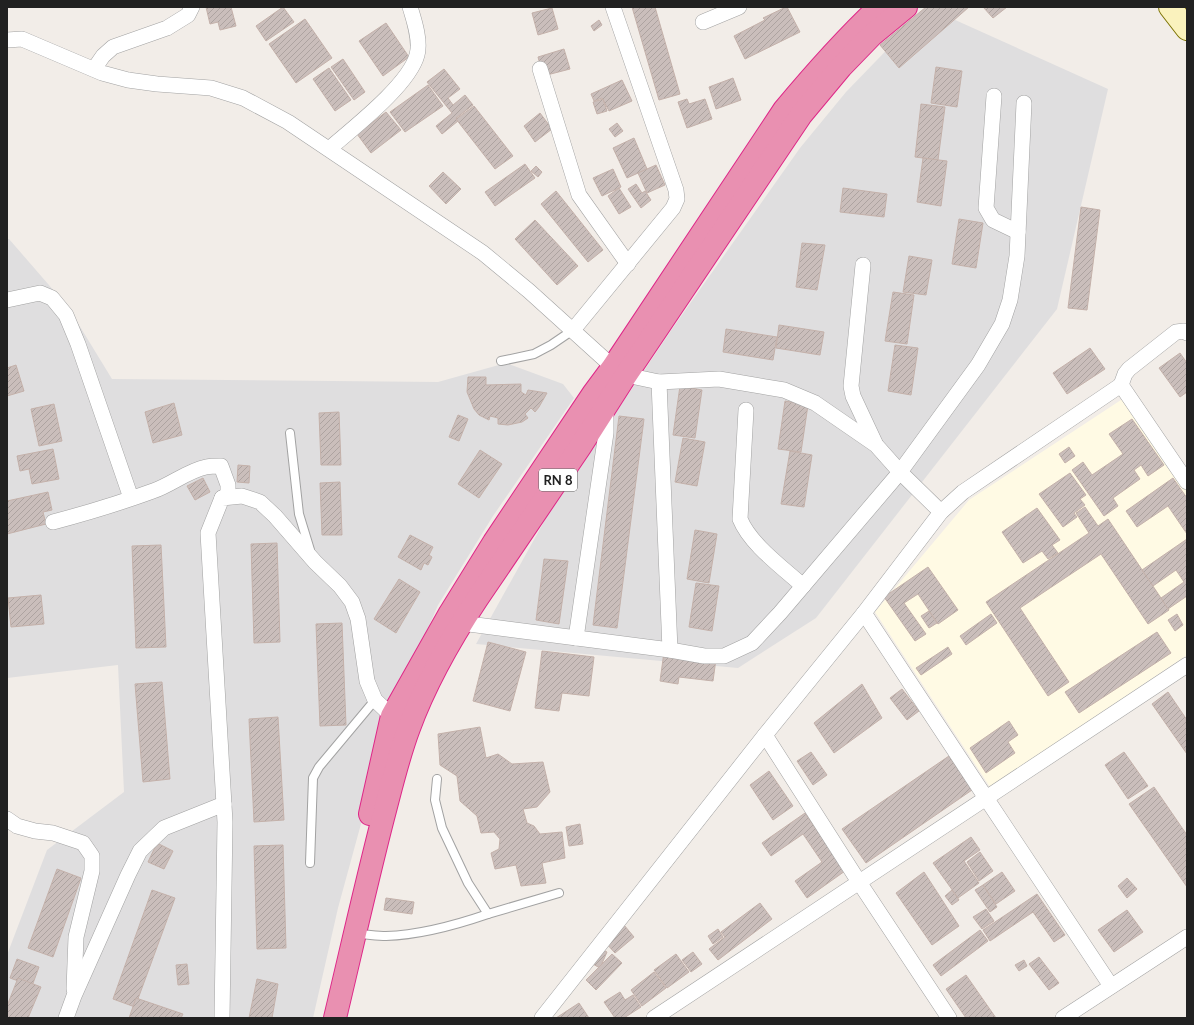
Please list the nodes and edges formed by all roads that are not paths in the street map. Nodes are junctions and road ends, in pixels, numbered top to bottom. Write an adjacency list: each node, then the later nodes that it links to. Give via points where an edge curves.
1 (192, 7): 11 (street, via 188,15 167,28 113,47)
2 (410, 7): 15 (street, via 416,27 417,44 417,55 410,70 393,92)
3 (613, 7): 17 (street, via 677,199 674,208)
4 (739, 7): 8 (street)
5 (879, 7): 23 (highway, RN 8, via 784,110)
6 (906, 7): 23 (highway, RN 8, via 872,35 801,115)
7 (1170, 7): 9 (main road)
8 (703, 22)
9 (1187, 29)
10 (7, 40): 11 (street, via 22,39)
11 (94, 69): 15 (street, via 128,80 211,88 244,98 288,122)
12 (540, 69): 17 (street, via 579,195)
13 (994, 96): 16 (street, via 986,208 993,220)
14 (1024, 103): 16 (street)
15 (329, 149): 20 (street, via 483,253)
16 (1018, 232): 30 (street, via 1010,300 1002,324 978,365)
17 (628, 264): 20 (street)
18 (863, 266): 29 (street, via 851,386)
19 (7, 300): 32 (street, via 40,293 52,298 66,315)
20 (573, 330): 22 (lane, via 534,354); 23 (street)
21 (1187, 333): 25 (street, via 1176,332 1128,369)
22 (502, 362)
23 (619, 371): 24 (street); 26 (highway, RN 8); 44 (highway, RN 8, via 567,433 474,574)
24 (659, 382): 29 (street, via 720,379 784,390 815,403); 41 (street)
25 (1121, 385): 31 (street); 34 (street, via 963,492)
26 (606, 408): 39 (highway, RN 8); 40 (street, via 606,433)
27 (746, 410): 37 (street, via 740,519 752,539)
28 (290, 433): 36 (lane, via 299,514)
29 (876, 444): 30 (street)
30 (900, 472): 34 (street); 37 (street)
31 (1187, 482)
32 (131, 498): 33 (street, via 154,491 206,466 221,466 228,486 228,495); 35 (street, via 96,511)
33 (222, 498): 36 (street, via 242,496 260,502); 48 (street, via 208,533)
34 (941, 512): 38 (street)
35 (53, 522)
36 (315, 562): 43 (street, via 340,586 352,602 358,619 367,681)
37 (803, 586): 41 (street, via 752,643 724,656 704,656)
38 (864, 613): 45 (street); 47 (street)
39 (461, 623): 40 (street); 54 (highway, RN 8, via 434,670 409,728)
40 (576, 638): 41 (street)
41 (670, 650)
42 (1187, 665): 47 (street)
43 (375, 700): 44 (street); 50 (lane, via 319,766 313,778)
44 (392, 716): 60 (highway, RN 8)
45 (765, 735): 51 (street); 62 (street)
46 (437, 779): 53 (lane, via 434,800 442,828 468,883)
47 (986, 798): 51 (street); 56 (street)
48 (224, 804): 57 (street, via 164,828 140,851); 59 (street)
49 (7, 819): 57 (street, via 17,826 53,833 83,843 92,856 92,871 76,937)
50 (310, 863)
51 (859, 882): 63 (street); 64 (street)
52 (559, 893): 53 (lane)
53 (488, 914): 54 (lane, via 416,933 386,936)
54 (354, 934): 61 (highway, RN 8)
55 (1187, 937): 56 (street)
56 (1111, 986): 65 (street)
57 (74, 996): 58 (street)
58 (66, 1018)
59 (222, 1018)
60 (324, 1018)
61 (335, 1018)
62 (542, 1018)
63 (654, 1018)
64 (949, 1018)
65 (1063, 1018)

